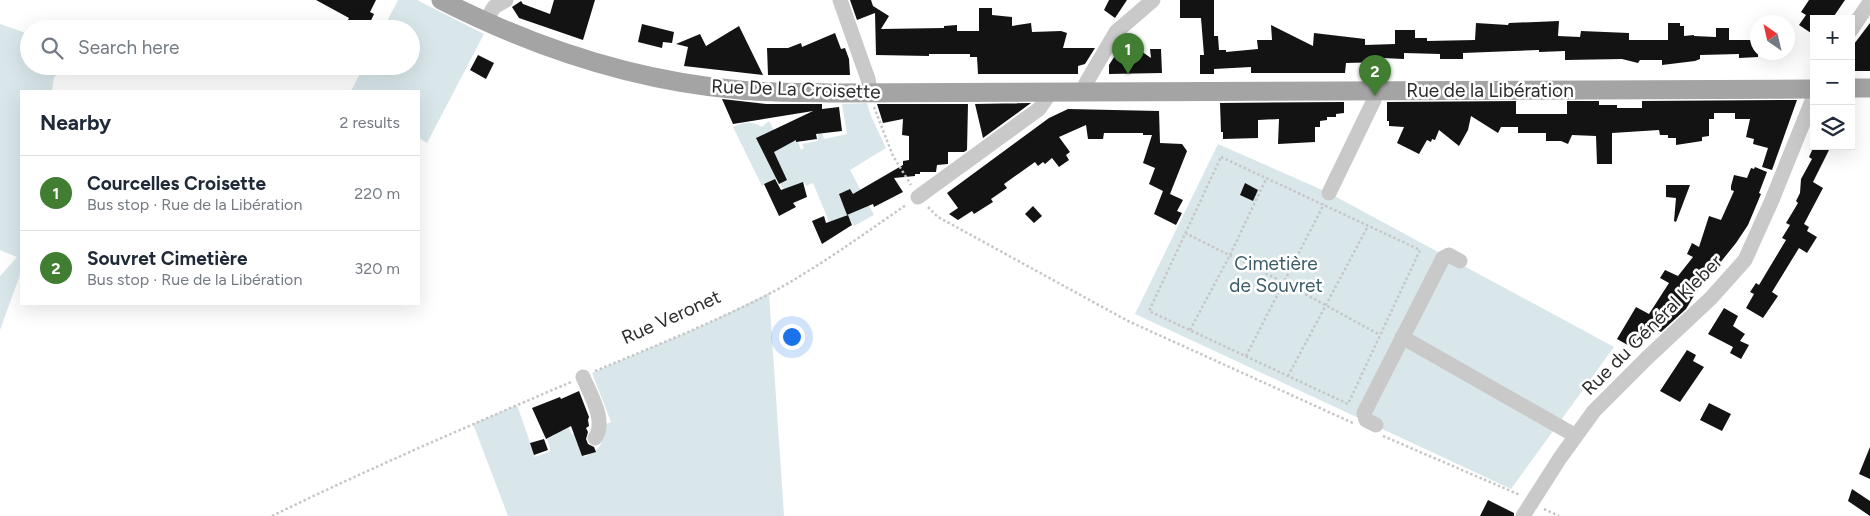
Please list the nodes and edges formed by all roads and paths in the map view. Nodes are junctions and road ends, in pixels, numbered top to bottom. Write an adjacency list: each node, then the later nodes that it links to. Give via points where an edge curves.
1 (441, 0): 6 (main road, Rue De La Croisette)
2 (506, 0): 6 (street, via 494,8)
3 (840, 0): 14 (street)
4 (1153, 0): 13 (street, via 1116,32 1086,83)
5 (1870, 2): 7 (street)
6 (485, 22): 14 (main road, Rue De La Croisette, via 566,54 681,83 769,92)
7 (1855, 24)
8 (1855, 88): 9 (main road)
9 (1870, 88)
10 (1810, 89): 11 (main road, Rue de la Libération)
11 (1375, 90): 13 (main road, Rue de la Libération); 18 (street, via 1374,100)
12 (1046, 92): 13 (main road, Rue de la Libération); 14 (main road, Rue De La Croisette); 17 (street, via 1046,99 1039,109)
13 (1086, 92)
14 (871, 93): 17 (path, via 893,156)
15 (1810, 105): 33 (street, Rue du Général Kleber, via 1745,260 1711,298 1594,411)
16 (1266, 178): 18 (path); 20 (path, via 1221,158); 21 (path)
17 (918, 197): 30 (path, Rue Veronet, via 833,256 770,293); 31 (path, via 938,217 1128,321)
18 (1326, 199): 19 (path); 23 (path)
19 (1368, 226): 24 (path); 26 (path, via 1420,250)
20 (1185, 233): 21 (path); 25 (path, via 1149,311)
21 (1230, 255): 23 (path); 25 (path)
22 (1460, 261): 27 (street, via 1449,255 1443,258)
23 (1283, 282): 24 (path); 28 (path)
24 (1325, 305): 26 (path); 29 (path)
25 (1190, 330): 28 (path)
26 (1380, 335): 29 (path, via 1348,404)
27 (1402, 337): 32 (street, via 1364,412 1366,420); 33 (street)
28 (1246, 356): 29 (path)
29 (1288, 376)
30 (583, 377): 34 (street, via 599,416); 36 (path, Rue Veronet)
31 (1360, 426)
32 (1377, 429): 35 (path)
33 (1576, 436): 35 (street, Rue du Général Kleber)
34 (595, 438)
35 (1533, 500): 37 (street, Rue du Général Kleber)
36 (272, 516)
37 (1523, 516)

